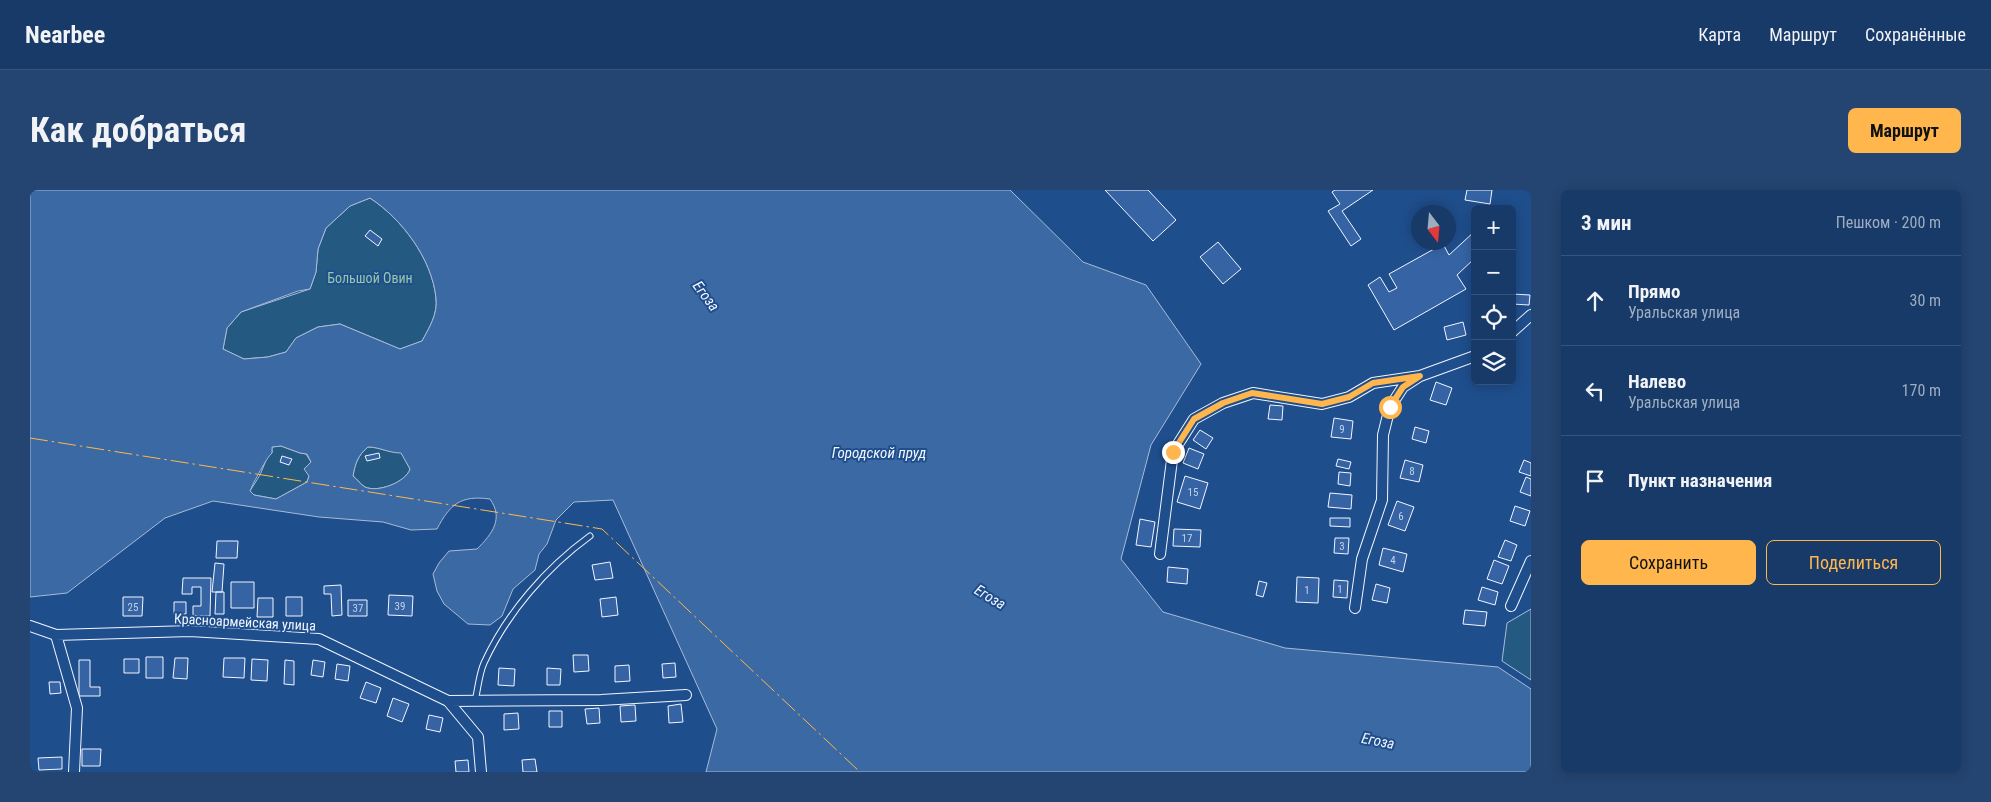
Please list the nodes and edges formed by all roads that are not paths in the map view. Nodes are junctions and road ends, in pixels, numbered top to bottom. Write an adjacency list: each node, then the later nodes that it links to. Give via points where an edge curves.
1 (1531, 315): 2 (street)
2 (1516, 328)
3 (1471, 357): 4 (street)
4 (1420, 376): 6 (street, via 1373,383 1349,397 1322,404 1252,393 1223,403 1194,419 1173,452); 9 (street, via 1403,387 1390,407 1383,434 1382,500 1362,559)
5 (590, 536): 14 (lane, via 550,570 512,615 483,665)
6 (1160, 554)
7 (1531, 561): 8 (street)
8 (1511, 606)
9 (1355, 608)
10 (30, 626): 11 (street, Красноармейская улица)
11 (56, 635): 13 (street, Красноармейская улица, via 190,631 319,639); 15 (street, via 77,708)
12 (686, 695): 14 (street, Красноармейская улица, via 601,700)
13 (448, 701): 14 (street, Красноармейская улица); 16 (street, via 478,737)
14 (475, 701)
15 (74, 772)
16 (481, 772)

